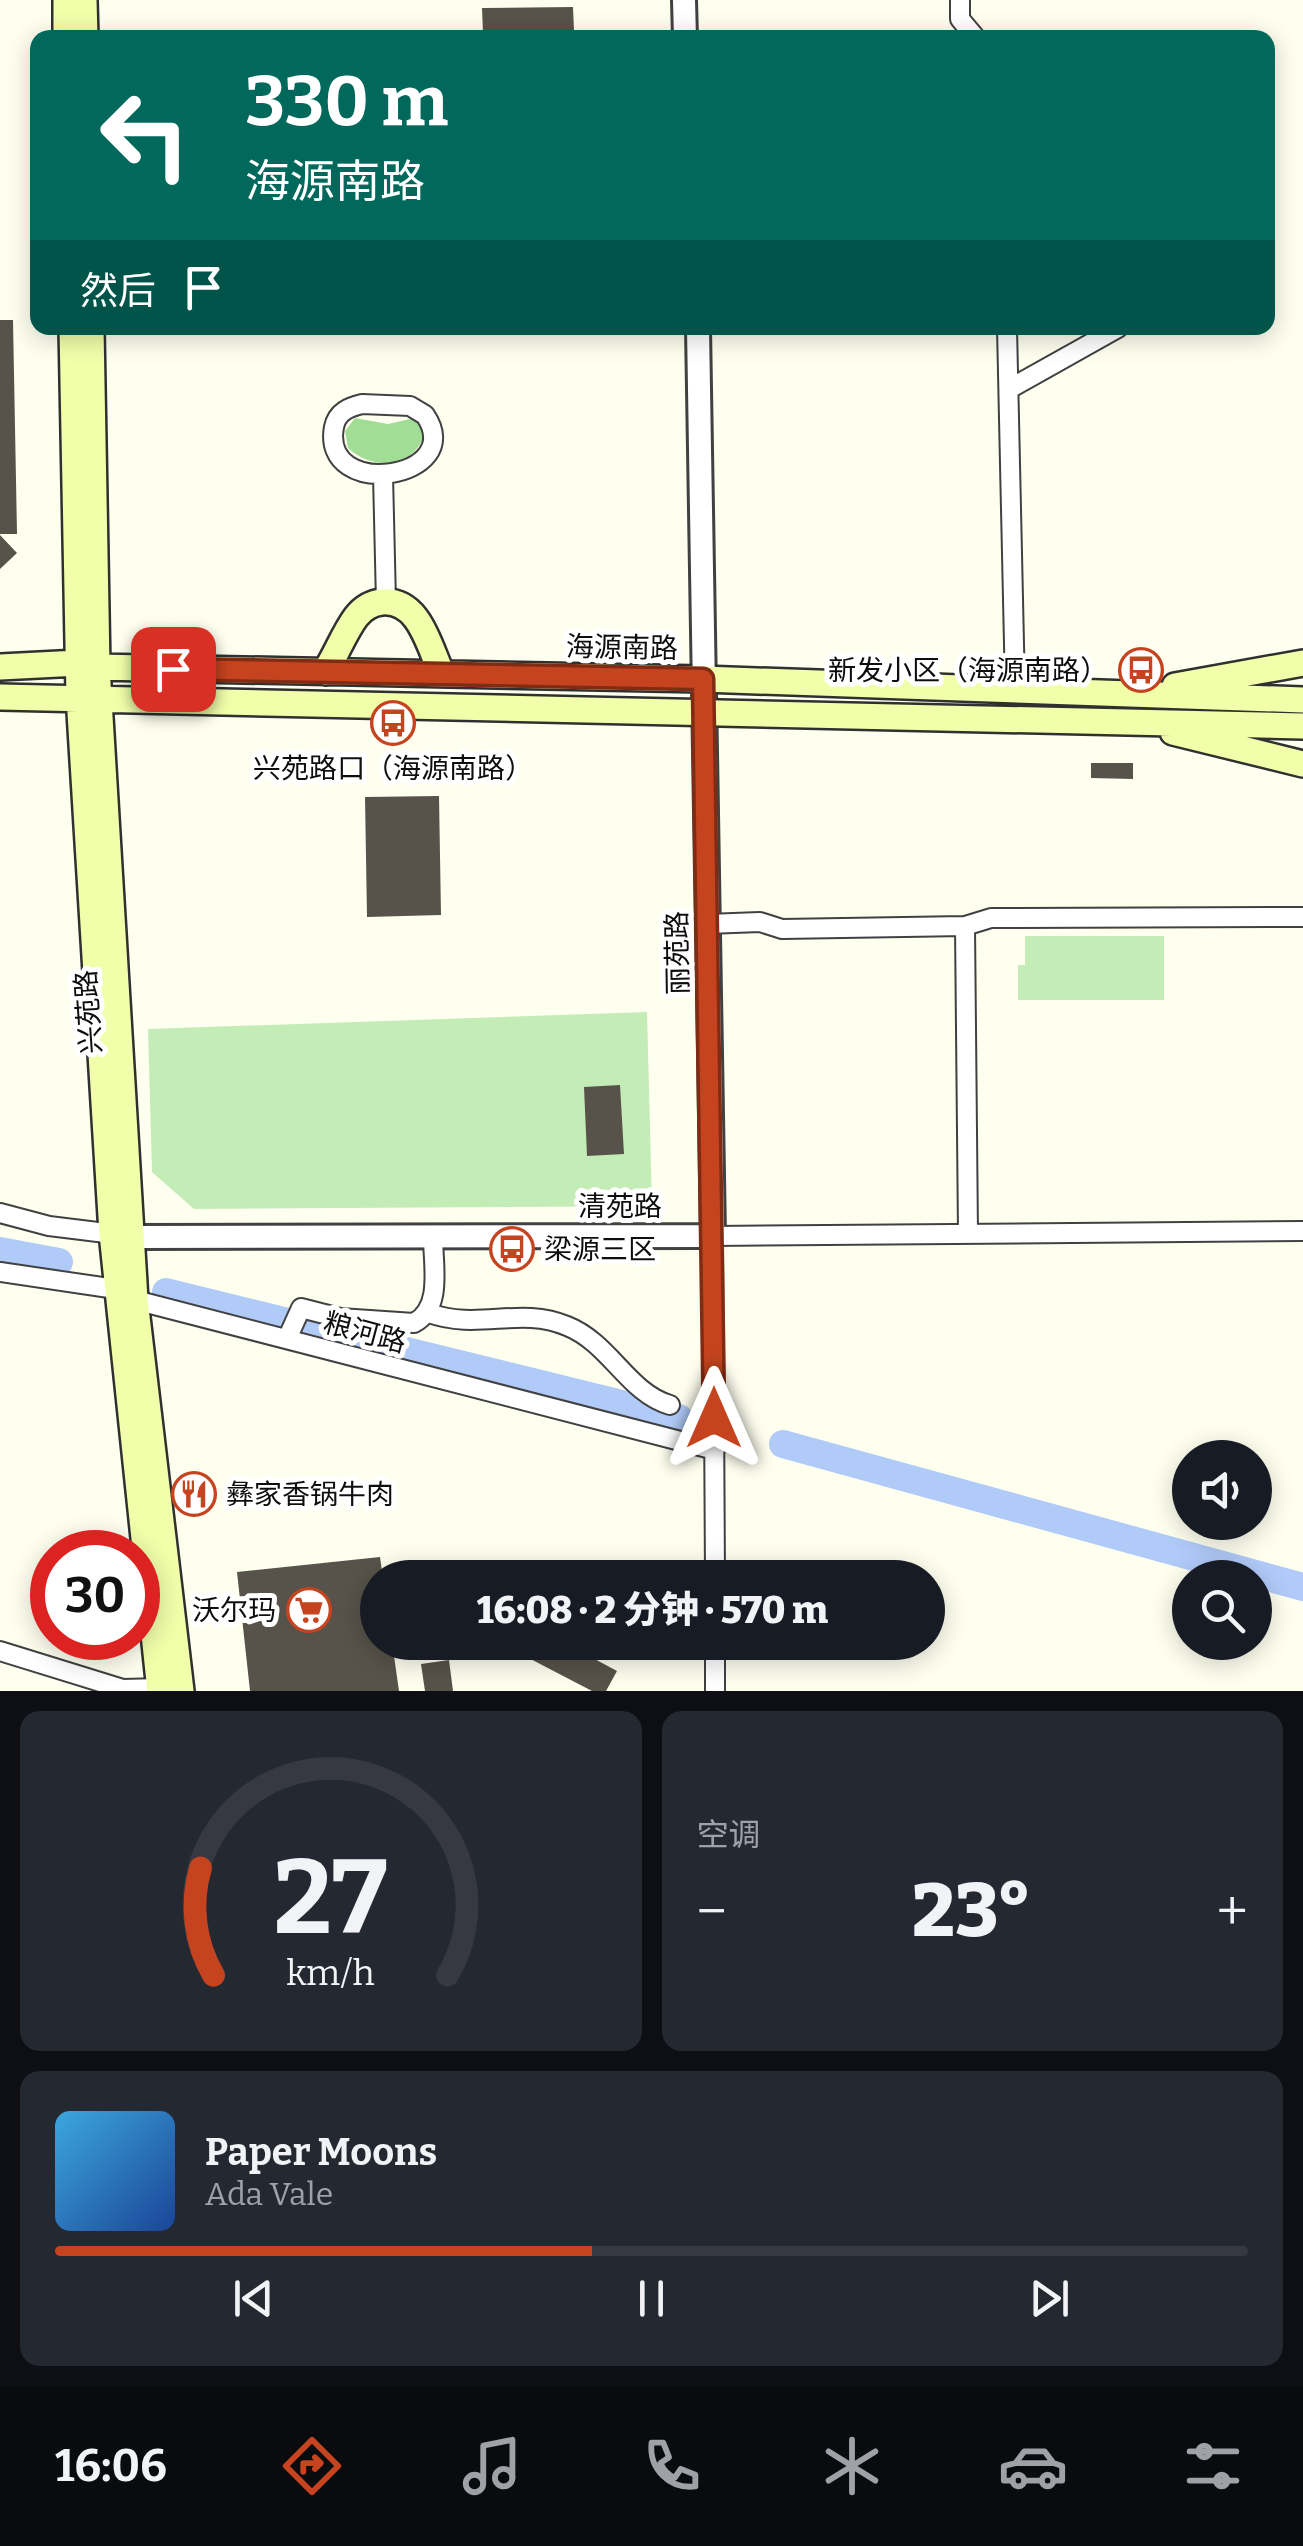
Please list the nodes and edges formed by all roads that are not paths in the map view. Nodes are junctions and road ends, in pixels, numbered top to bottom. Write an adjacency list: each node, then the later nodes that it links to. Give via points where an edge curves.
1 (66, 0): 5 (main road)
2 (84, 0): 6 (main road)
3 (684, 0): 7 (street)
4 (960, 0): 8 (street, via 960,19)
5 (66, 30)
6 (85, 30)
7 (685, 30)
8 (969, 30)
9 (72, 335): 18 (main road, 兴苑路)
10 (91, 335): 18 (main road, 兴苑路)
11 (698, 335): 22 (street, 丽苑路)
12 (1007, 335): 14 (street)
13 (1105, 335): 14 (street)
14 (1009, 388): 23 (street)
15 (383, 475): 15 (street, via 426,458 433,441 430,422 410,406 345,410 334,432 342,460); 16 (street)
16 (386, 602): 20 (main road, via 358,614); 21 (main road, via 414,616)
17 (1303, 663): 27 (main road)
18 (88, 665): 19 (main road, 海源南路); 20 (main road, 海源南路); 25 (main road, 兴苑路)
19 (0, 666)
20 (325, 672): 21 (main road, 海源南路)
21 (442, 674): 22 (main road, 海源南路)
22 (703, 679): 23 (main road, 海源南路); 28 (street, 丽苑路)
23 (1015, 689): 27 (main road, 海源南路)
24 (0, 697): 25 (main road, 海源南路)
25 (90, 698): 28 (main road, 海源南路); 37 (main road, 兴苑路)
26 (1303, 700): 27 (main road, 海源南路)
27 (1130, 708): 28 (main road, 海源南路); 29 (main road, 海源南路); 30 (main road)
28 (703, 712): 32 (street, 丽苑路)
29 (1303, 726)
30 (1303, 764)
31 (1303, 917): 33 (street, via 991,918)
32 (707, 924): 33 (street); 39 (street, 丽苑路)
33 (965, 926): 36 (street)
34 (0, 1213): 37 (street, 清苑路)
35 (1303, 1231): 36 (street, 清苑路)
36 (968, 1234): 39 (street, 清苑路)
37 (122, 1235): 38 (street, 清苑路); 41 (main road, 兴苑路)
38 (432, 1236): 39 (street, 清苑路); 42 (street)
39 (713, 1236): 47 (street, 丽苑路)
40 (0, 1272): 41 (street, 粮河路)
41 (125, 1294): 44 (street, 粮河路); 51 (main road, 兴苑路)
42 (429, 1313): 43 (street, via 414,1323); 46 (street, via 457,1323 545,1318 569,1326 620,1363 648,1399)
43 (340, 1318): 44 (street, via 301,1308); 45 (street)
44 (286, 1340): 45 (street, 粮河路)
45 (324, 1349): 47 (street, 粮河路)
46 (670, 1405)
47 (715, 1450): 48 (street, 丽苑路)
48 (715, 1560)
49 (0, 1650): 51 (street, via 123,1689)
50 (716, 1660): 52 (street)
51 (167, 1690)
52 (716, 1691)

